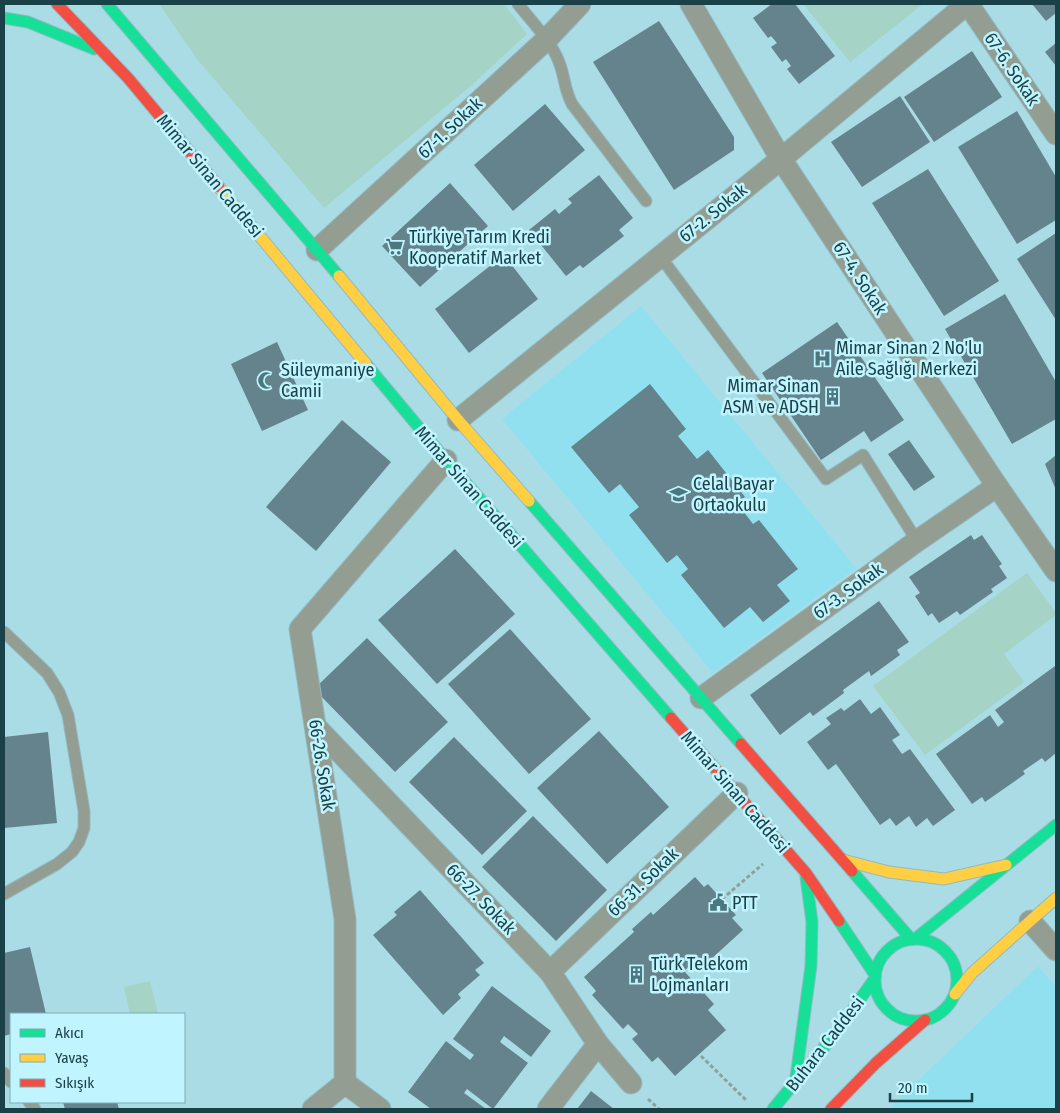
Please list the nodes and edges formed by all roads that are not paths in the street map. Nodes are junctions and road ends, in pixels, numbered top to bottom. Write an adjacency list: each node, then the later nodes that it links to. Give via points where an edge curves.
1 (57, 4): 11 (street, Mimar Sinan Caddesi)
2 (108, 4): 9 (street, Mimar Sinan Caddesi)
3 (518, 4): 10 (lane)
4 (580, 4): 10 (street, 67-1. Sokak)
5 (691, 4): 13 (street, 67-4. Sokak)
6 (968, 4): 12 (street, 67-6. Sokak); 13 (street, 67-2. Sokak)
7 (127, 11): 9 (street)
8 (4, 18): 11 (street, via 28,22)
9 (134, 34): 15 (street, Mimar Sinan Caddesi)
10 (546, 40): 14 (lane, via 559,62 572,104); 15 (street, 67-1. Sokak)
11 (107, 54): 18 (street, Mimar Sinan Caddesi)
12 (1056, 134)
13 (781, 159): 16 (street, 67-2. Sokak); 19 (street, 67-4. Sokak)
14 (646, 201)
15 (317, 250): 17 (street, Mimar Sinan Caddesi)
16 (660, 256): 17 (street, 67-2. Sokak); 20 (lane, via 826,479 863,454)
17 (458, 420): 23 (street, Mimar Sinan Caddesi)
18 (446, 460): 24 (street, 66-26. Sokak, via 300,629); 25 (street, Mimar Sinan Caddesi)
19 (997, 486): 20 (street, 67-3. Sokak); 21 (street, 67-4. Sokak)
20 (917, 541): 23 (street, 67-3. Sokak)
21 (1056, 571)
22 (4, 632): 30 (lane, via 47,673 60,692 68,715 84,828 72,852)
23 (701, 698): 27 (street, Mimar Sinan Caddesi)
24 (316, 727): 35 (street, 66-27. Sokak); 40 (street, 66-26. Sokak, via 345,919)
25 (737, 793): 29 (street, Mimar Sinan Caddesi); 35 (street, 66-31. Sokak)
26 (1056, 825): 28 (street)
27 (842, 860): 28 (street, via 889,872 944,879); 33 (street, Mimar Sinan Caddesi)
28 (1006, 865): 33 (street)
29 (806, 873): 36 (street, Mimar Sinan Caddesi); 42 (street, via 812,922 811,966)
30 (4, 894)
31 (1056, 898): 32 (street)
32 (1030, 921): 34 (street); 37 (street, via 972,973)
33 (913, 939): 36 (street, via 899,942 889,949 881,958); 37 (street, via 931,941 950,956 956,970)
34 (1056, 950)
35 (550, 972): 39 (street, 66-27. Sokak)
36 (875, 976): 38 (street, via 876,993 889,1012 903,1019); 42 (street, Buhara Caddesi, via 848,1019)
37 (955, 994): 38 (street, via 940,1014)
38 (925, 1020): 47 (street, via 866,1071)
39 (598, 1044): 41 (street, 66-27. Sokak); 45 (street)
40 (345, 1083): 43 (street); 44 (street)
41 (632, 1083)
42 (795, 1084): 46 (street, Buhara Caddesi)
43 (312, 1109)
44 (380, 1109)
45 (548, 1109)
46 (773, 1109)
47 (831, 1109)

